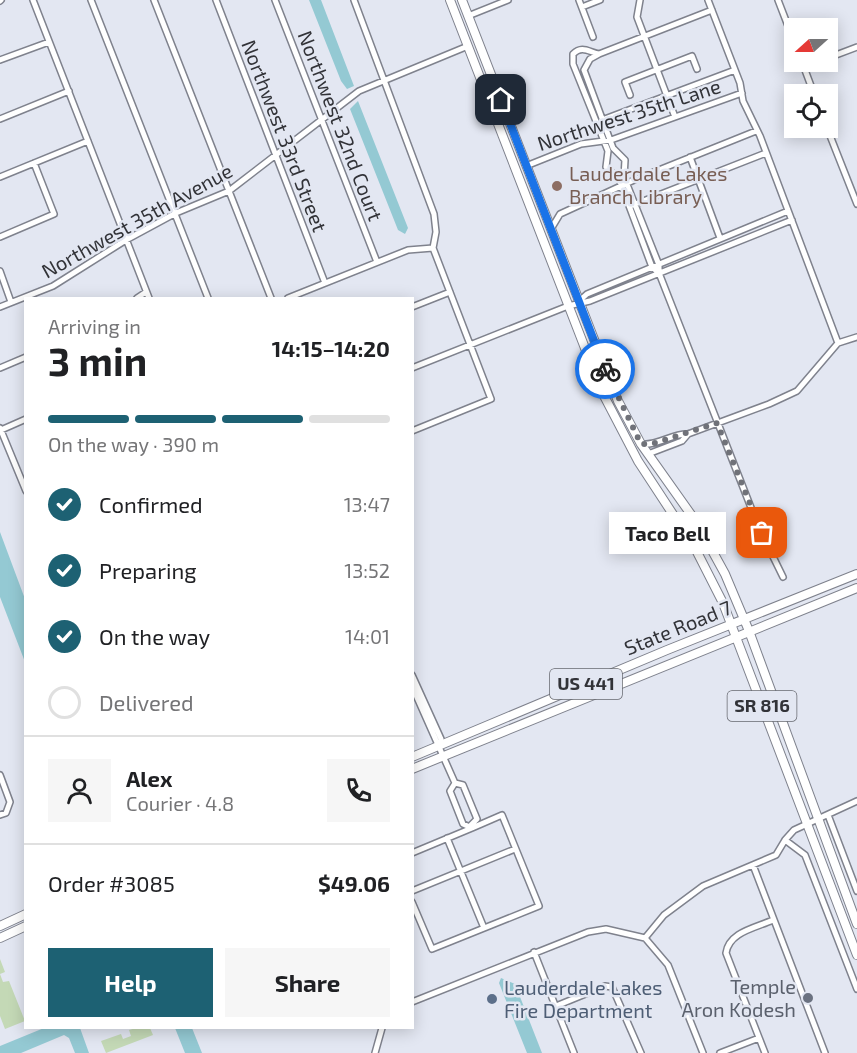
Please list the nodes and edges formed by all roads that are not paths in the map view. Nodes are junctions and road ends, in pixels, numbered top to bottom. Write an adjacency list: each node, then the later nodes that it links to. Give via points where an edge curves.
1 (33, 0): 21 (street)
2 (91, 0): 63 (street)
3 (154, 0): 59 (street)
4 (216, 0): 49 (street, Northwest 33rd Street)
5 (275, 0): 40 (street, Northwest 32nd Court)
6 (354, 0): 33 (street)
7 (450, 0): 22 (main road, SR 816)
8 (462, 0): 17 (main road, SR 816)
9 (508, 0): 17 (street)
10 (579, 0): 15 (street)
11 (600, 0): 15 (street)
12 (640, 0): 19 (street, via 637,17)
13 (708, 0): 16 (street)
14 (778, 0): 18 (street)
15 (582, 7): 20 (street)
16 (712, 10): 19 (street); 32 (street)
17 (468, 16): 26 (main road, SR 816)
18 (785, 18)
19 (644, 36): 24 (street); 31 (street)
20 (593, 37)
21 (49, 42): 27 (street); 34 (street)
22 (468, 46): 26 (main road); 33 (street, Northwest 35th Avenue); 51 (main road, SR 816)
23 (857, 46): 25 (street)
24 (599, 54): 28 (street, via 576,51); 30 (street, via 590,59)
25 (838, 54)
26 (484, 58): 53 (main road, SR 816)
27 (0, 60)
28 (573, 64): 30 (street); 42 (street)
29 (697, 69): 31 (street, via 692,56)
30 (584, 70): 41 (street)
31 (656, 70): 36 (street, via 625,82); 37 (street)
32 (735, 70): 35 (street); 37 (street)
33 (384, 79): 40 (street, Northwest 35th Avenue, via 359,91); 69 (street, via 434,214)
34 (69, 91): 39 (street); 46 (street)
35 (742, 93): 38 (street, Northwest 35th Lane); 43 (street)
36 (630, 95)
37 (666, 96): 38 (street); 41 (street)
38 (675, 117): 45 (street, Northwest 35th Lane)
39 (0, 119)
40 (320, 119): 49 (street, Northwest 35th Avenue); 70 (street, Northwest 32nd Court)
41 (603, 119): 42 (street); 45 (street)
42 (596, 123): 47 (street)
43 (756, 131): 48 (street); 50 (street)
44 (831, 138): 60 (street)
45 (611, 140): 47 (street, Northwest 35th Lane); 58 (street, via 625,160)
46 (88, 141): 52 (street); 68 (street)
47 (603, 141): 53 (street, Northwest 35th Lane, via 581,144); 58 (street, via 608,151 606,167)
48 (766, 153): 56 (street); 62 (street)
49 (275, 157): 59 (street, Northwest 35th Avenue); 74 (street, Northwest 33rd Street)
50 (690, 157): 56 (street); 58 (street)
51 (512, 161): 53 (main road); 54 (main road, SR 816)
52 (34, 163): 55 (street); 66 (street, via 54,214)
53 (526, 166): 57 (main road, SR 816)
54 (516, 170): 57 (main road); 84 (main road, SR 816)
55 (0, 177)
56 (699, 179): 61 (street); 67 (street)
57 (531, 180): 65 (main road, SR 816)
58 (624, 186): 61 (street); 65 (street, via 560,214)
59 (229, 191): 63 (street, Northwest 35th Avenue); 80 (street)
60 (857, 204)
61 (632, 205): 71 (street)
62 (788, 211): 64 (street); 67 (street)
63 (176, 213): 68 (street, Northwest 35th Avenue); 79 (street)
64 (792, 220): 73 (street); 88 (street)
65 (551, 230): 83 (main road, SR 816)
66 (0, 237)
67 (720, 238): 71 (street)
68 (126, 240): 76 (street); 78 (street, Northwest 35th Avenue, via 54,286)
69 (433, 248): 70 (street, via 408,250); 75 (street)
70 (377, 262): 74 (street)
71 (656, 266): 73 (street); 83 (street, via 588,294)
72 (0, 271): 82 (street)
73 (659, 273): 83 (street, via 590,301); 94 (street)
74 (324, 283): 81 (street)
75 (450, 292): 86 (street); 89 (street)
76 (148, 295)
77 (24, 297): 82 (street, Northwest 35th Avenue)
78 (25, 297)
79 (208, 297)
80 (271, 297)
81 (290, 297)
82 (12, 302): 85 (street, Northwest 35th Avenue)
83 (578, 302): 84 (street); 98 (main road, SR 816, via 609,381)
84 (568, 306): 89 (street); 99 (main road, SR 816, via 602,393)
85 (0, 307)
86 (414, 307)
87 (857, 337): 88 (street)
88 (838, 344): 94 (street, via 797,391)
89 (470, 345): 91 (street); 96 (street, via 491,399)
90 (24, 358): 92 (street)
91 (414, 367)
92 (0, 368)
93 (24, 420): 95 (street)
94 (717, 423): 97 (street); 103 (street)
95 (0, 429): 101 (street)
96 (414, 430)
97 (688, 434): 98 (street); 100 (street, via 682,441)
98 (641, 444): 100 (main road, SR 816)
99 (630, 447): 100 (main road); 106 (main road, SR 816, via 695,548)
100 (648, 454): 105 (main road, SR 816, via 706,539)
101 (24, 486)
102 (857, 574): 105 (main road, State Road 7 / US 441)
103 (783, 577)
104 (857, 588): 107 (main road, State Road 7 / US 441)
105 (744, 619): 106 (main road, State Road 7 / US 441); 107 (main road, SR 816)
106 (732, 624): 108 (main road, SR 816); 110 (main road, State Road 7 / US 441)
107 (749, 631): 108 (main road, State Road 7 / US 441); 121 (main road, SR 816)
108 (737, 637): 111 (main road, State Road 7 / US 441); 122 (main road, SR 816)
109 (414, 680): 112 (street, via 415,693 432,735)
110 (586, 685): 111 (main road, via 584,693); 112 (main road, State Road 7 / US 441)
111 (536, 718): 113 (main road, State Road 7 / US 441)
112 (441, 746): 113 (street); 114 (main road, State Road 7 / US 441)
113 (445, 756): 115 (main road, State Road 7 / US 441); 117 (street)
114 (414, 757)
115 (414, 768)
116 (0, 776): 119 (street, via 10,802 10,808)
117 (455, 783): 123 (street, via 450,790 456,807 463,824); 123 (street, via 463,785 477,819)
118 (857, 801): 120 (street)
119 (0, 815)
120 (828, 815): 121 (street); 130 (street)
121 (817, 820): 122 (street); 132 (main road, SR 816)
122 (806, 824): 125 (street); 133 (main road, SR 816)
123 (471, 827): 124 (street); 126 (street, via 502,815)
124 (447, 838): 127 (street); 129 (street)
125 (785, 840): 128 (street, via 776,855); 134 (street, via 806,855)
126 (515, 849): 129 (street); 142 (street, via 539,906)
127 (414, 852)
128 (753, 865): 138 (street); 144 (street, via 682,899)
129 (461, 871): 131 (street); 142 (street)
130 (856, 889): 132 (street)
131 (414, 890)
132 (845, 892): 139 (main road, SR 816)
133 (835, 897): 134 (street); 146 (main road, SR 816)
134 (824, 901): 147 (street)
135 (414, 907): 142 (street, via 432,949)
136 (24, 915): 137 (main road)
137 (14, 919): 140 (main road); 143 (main road)
138 (773, 920): 152 (street, via 732,937 727,944 726,953); 159 (street)
139 (857, 924)
140 (0, 926)
141 (24, 928): 143 (main road)
142 (484, 928)
143 (2, 937)
144 (645, 938): 145 (street, via 606,929); 156 (street, via 669,965)
145 (534, 952): 149 (street); 150 (street)
146 (857, 955)
147 (856, 981): 148 (street)
148 (857, 989)
149 (414, 1001)
150 (556, 1006): 154 (street); 155 (street, via 605,986 612,987)
151 (382, 1029): 153 (street)
152 (759, 1038): 157 (street); 158 (street)
153 (375, 1053)
154 (574, 1053)
155 (641, 1053)
156 (703, 1053)
157 (720, 1053)
158 (765, 1053)
159 (825, 1053)

